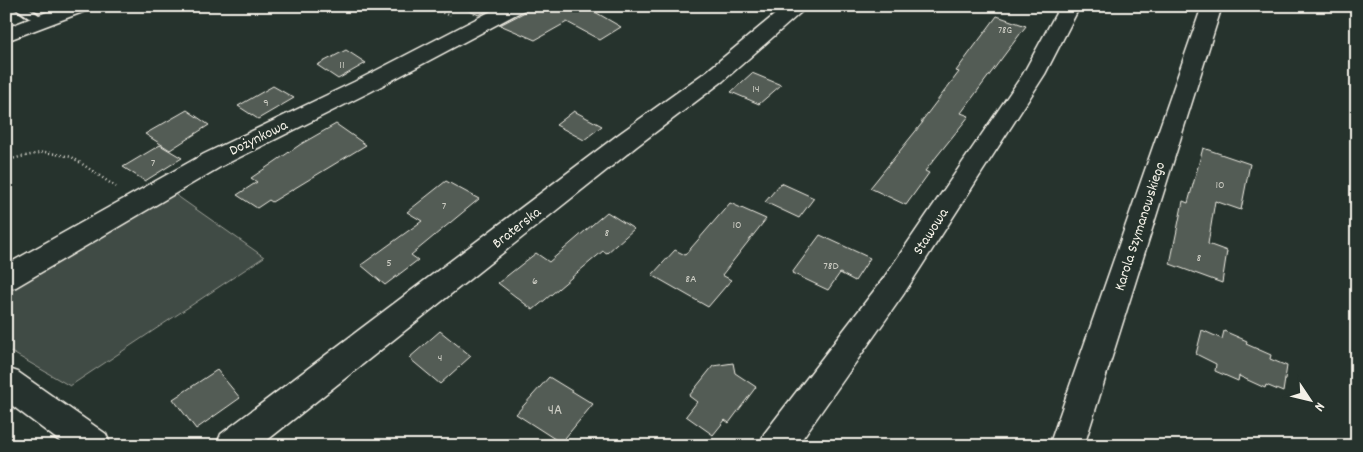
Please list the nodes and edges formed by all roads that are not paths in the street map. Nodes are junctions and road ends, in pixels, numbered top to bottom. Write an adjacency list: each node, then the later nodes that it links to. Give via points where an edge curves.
1 (18, 6): 7 (lane)
2 (82, 6): 7 (street)
3 (516, 6): 9 (street, Dożynkowa, via 213,160)
4 (798, 6): 12 (street, Braterska, via 715,76)
5 (1070, 6): 13 (street, Stawowa, via 1034,74 898,279)
6 (1212, 6): 14 (street, Karola Szymanowskiego)
7 (43, 22): 8 (street)
8 (6, 35)
9 (6, 279)
10 (6, 382): 11 (street)
11 (94, 446)
12 (233, 446)
13 (776, 446)
14 (1066, 446)

